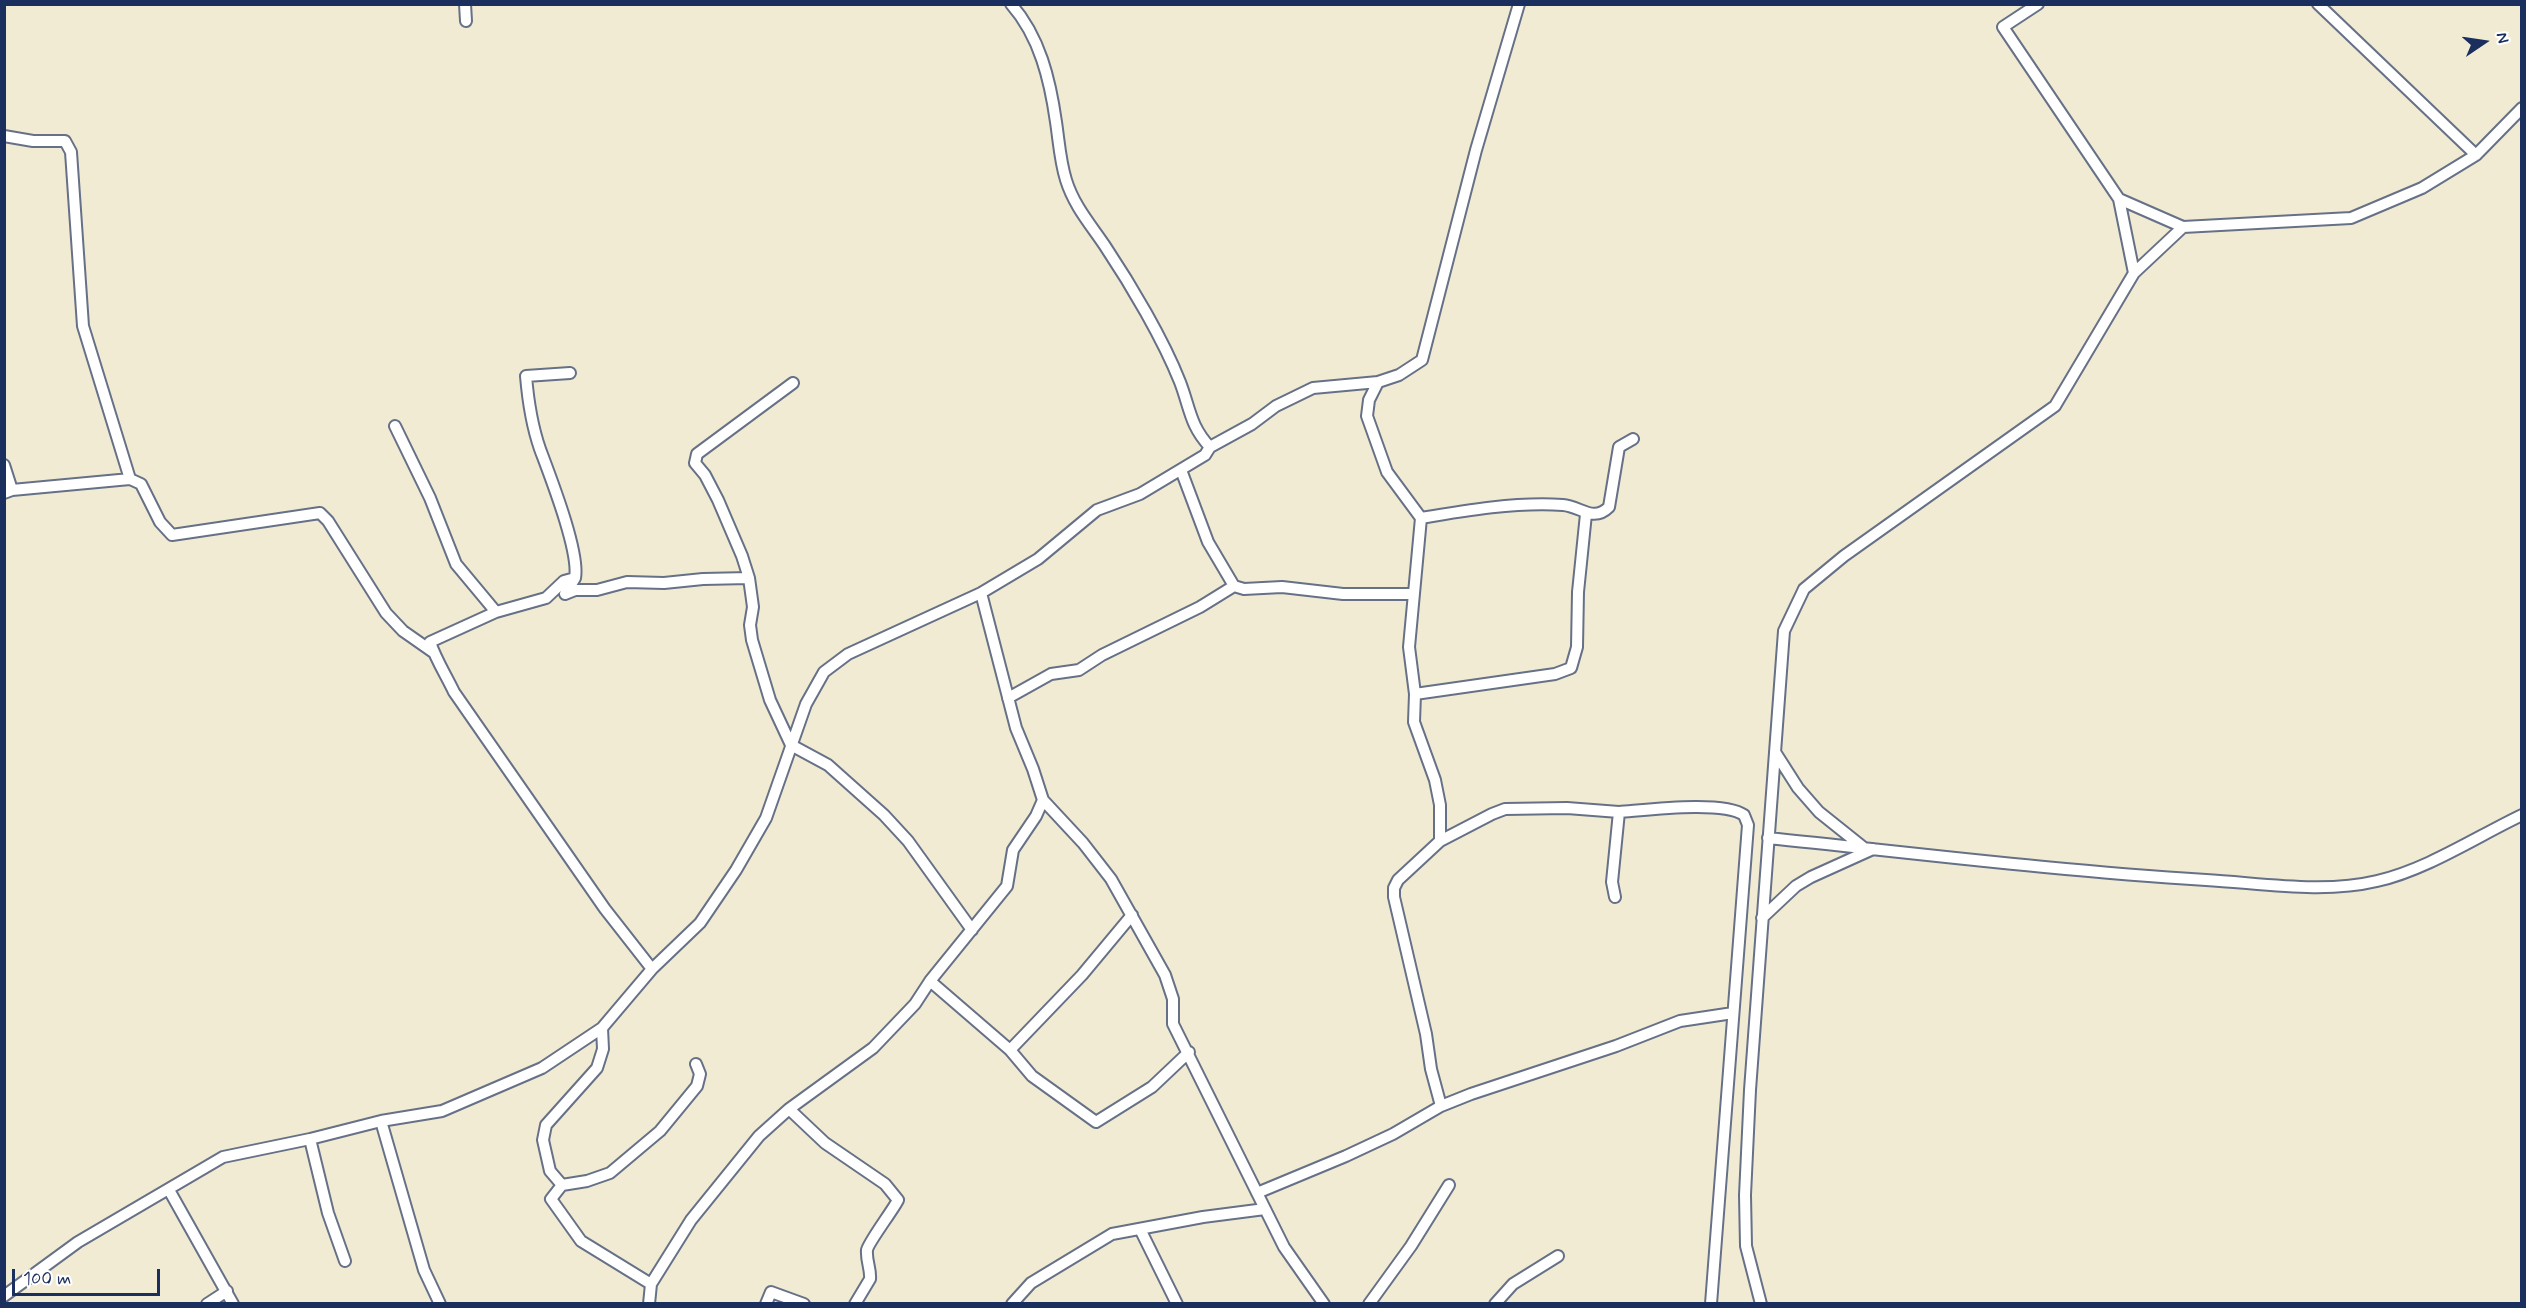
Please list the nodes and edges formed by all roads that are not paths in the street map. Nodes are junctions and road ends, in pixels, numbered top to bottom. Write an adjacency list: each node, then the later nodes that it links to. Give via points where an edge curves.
1 (465, 4): 6 (street)
2 (1011, 4): 18 (street, via 1043,61 1059,154 1077,207 1129,283 1179,380 1196,432)
3 (1519, 4): 14 (street, via 1476,150 1422,360 1399,375)
4 (2038, 4): 10 (street, via 2003,27)
5 (2318, 4): 9 (street)
6 (466, 21)
7 (2522, 108): 9 (street)
8 (4, 136): 21 (street, via 65,141 71,152 83,326)
9 (2476, 156): 11 (street, via 2422,188 2351,218)
10 (2119, 199): 11 (street); 12 (street)
11 (2183, 228): 12 (street)
12 (2134, 273): 35 (street, via 2055,406 1844,556 1804,589 1784,631)
13 (570, 373): 25 (street, via 526,376 540,448 577,569)
14 (1378, 382): 18 (street, via 1313,388); 24 (street, via 1369,400 1367,416 1372,434 1387,472)
15 (793, 383): 26 (street, via 697,454 694,463 718,500)
16 (395, 426): 30 (street, via 456,564)
17 (1633, 439): 23 (street, via 1619,447 1609,507 1604,513)
18 (1210, 447): 20 (street, via 1205,455)
19 (4, 465): 22 (street)
20 (1181, 470): 27 (street, via 1208,542); 28 (street, via 1140,494 1096,510 1038,559)
21 (130, 479): 22 (street); 31 (street, via 141,484 160,522 172,535 320,513 386,613 403,631)
22 (8, 492)
23 (1586, 514): 24 (street, via 1569,505 1543,504); 32 (street, via 1577,647 1571,668 1555,674)
24 (1421, 518): 29 (street)
25 (575, 578): 26 (street, via 565,594 627,582); 30 (street, via 564,581 546,598)
26 (749, 578): 34 (street, via 752,640 770,700)
27 (1234, 586): 29 (street, via 1342,594); 33 (street, via 1079,670 1051,674)
28 (981, 593): 33 (street); 34 (street, via 848,654 825,672 806,704)
29 (1413, 594): 32 (street, via 1408,647)
30 (496, 612): 31 (street, via 430,642)
31 (434, 652): 46 (street, via 454,692 533,807)
32 (1415, 694): 40 (street, via 1414,722 1435,780 1441,812)
33 (1008, 698): 36 (street)
34 (791, 745): 45 (street, via 828,765 884,814); 46 (street, via 766,818 736,870 700,923)
35 (1775, 752): 39 (street); 41 (street, via 1819,812)
36 (1042, 800): 43 (street, via 1083,843); 45 (street, via 1013,849 1007,886)
37 (1619, 812): 40 (street, via 1505,809); 42 (street, via 1612,882); 48 (street, via 1673,807 1731,809 1744,815 1748,825)
38 (2522, 815): 41 (street, via 2403,872 2348,886 2120,874)
39 (1768, 838): 41 (street); 44 (street)
40 (1440, 841): 53 (street, via 1398,880 1394,897)
41 (1869, 849): 44 (street, via 1796,886)
42 (1616, 897)
43 (1132, 915): 50 (street, via 1082,975); 51 (street, via 1165,975 1173,999 1173,1024)
44 (1762, 918): 81 (street, via 1745,1195 1746,1246)
45 (972, 930): 47 (street)
46 (652, 969): 49 (street)
47 (930, 981): 50 (street); 54 (street, via 915,1004 873,1048)
48 (1733, 1013): 53 (street, via 1680,1021); 80 (street)
49 (602, 1028): 55 (street, via 542,1068 452,1107); 57 (street, via 603,1049 597,1068 546,1125 543,1140 550,1171)
50 (1010, 1050): 51 (street, via 1032,1076 1096,1122 1152,1087)
51 (1189, 1052): 60 (street)
52 (696, 1064): 57 (street, via 700,1074 698,1086 660,1131 610,1173)
53 (1441, 1106): 60 (street, via 1393,1134)
54 (789, 1109): 65 (street, via 759,1136 720,1182); 74 (street, via 825,1143 885,1184 898,1200 867,1245 870,1279)
55 (381, 1121): 56 (street); 70 (street, via 424,1269)
56 (310, 1139): 59 (street, via 223,1157); 64 (street, via 328,1214)
57 (562, 1185): 65 (street, via 551,1199 581,1241)
58 (1449, 1185): 78 (street, via 1412,1246)
59 (169, 1190): 66 (street); 67 (street, via 78,1242)
60 (1257, 1193): 61 (street)
61 (1265, 1209): 62 (street); 77 (street, via 1284,1246)
62 (1140, 1229): 75 (street, via 1112,1234 1031,1283); 76 (street)
63 (1558, 1256): 79 (street, via 1513,1284)
64 (345, 1261)
65 (651, 1284): 71 (street)
66 (227, 1290): 68 (street); 69 (street)
67 (4, 1296)
68 (207, 1304)
69 (233, 1304)
70 (440, 1304)
71 (649, 1304)
72 (765, 1304): 73 (street, via 771,1292)
73 (804, 1304)
74 (855, 1304)
75 (1012, 1304)
76 (1177, 1304)
77 (1324, 1304)
78 (1369, 1304)
79 (1495, 1304)
80 (1711, 1304)
81 (1761, 1304)

